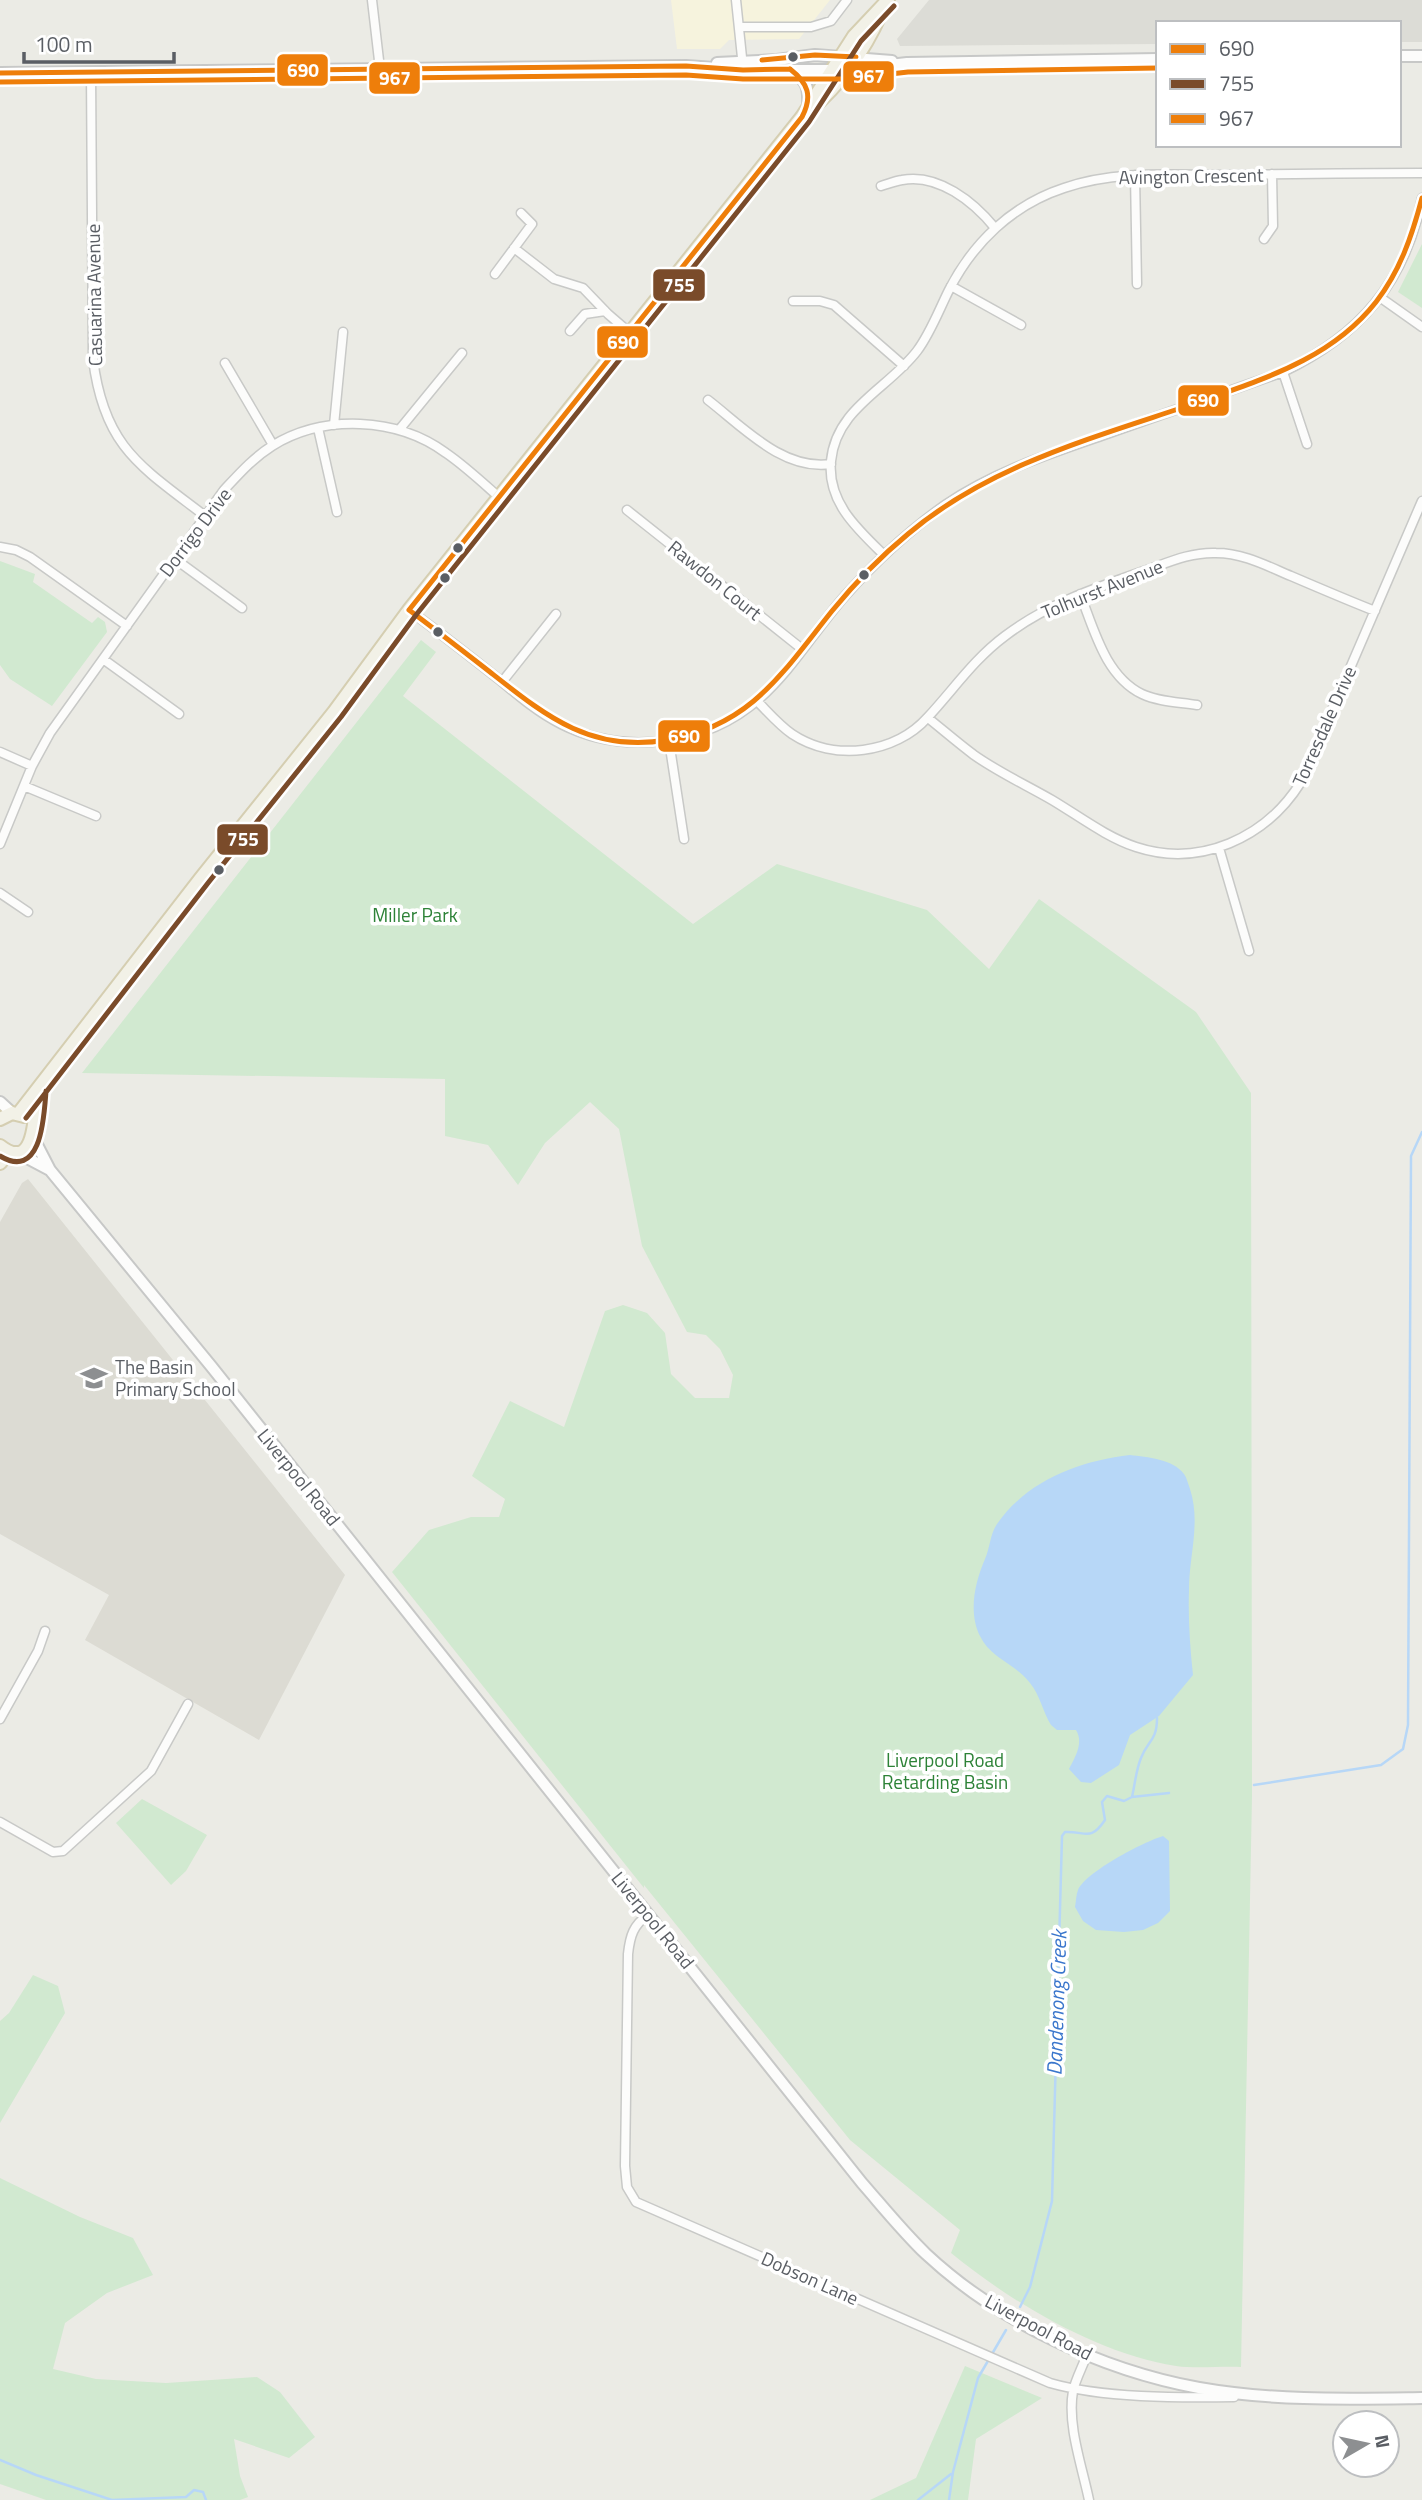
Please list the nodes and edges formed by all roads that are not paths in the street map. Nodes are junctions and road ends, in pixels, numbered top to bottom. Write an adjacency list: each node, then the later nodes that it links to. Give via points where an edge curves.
1 (372, 0): 13 (street)
2 (736, 0): 5 (street)
3 (847, 0): 5 (street, via 831,21 811,27)
4 (886, 3): 6 (main road); 9 (main road)
5 (739, 27): 12 (street)
6 (841, 56): 9 (main road); 12 (main road); 15 (main road)
7 (1401, 56): 8 (main road)
8 (1422, 56)
9 (856, 57): 11 (main road); 16 (main road)
10 (1156, 59): 11 (main road)
11 (907, 63): 16 (main road)
12 (743, 65): 13 (main road); 14 (main road)
13 (380, 69): 17 (main road)
14 (790, 69): 15 (main road); 19 (main road, via 805,80 809,95)
15 (832, 69): 16 (main road); 19 (main road)
16 (847, 70): 19 (main road, via 830,92)
17 (91, 72): 18 (main road); 55 (street, Casuarina Avenue, via 93,359 102,405 123,447 139,465)
18 (0, 73)
19 (805, 112): 39 (main road)
20 (1422, 173): 21 (street, Avington Crescent)
21 (1272, 174): 22 (street, Avington Crescent); 27 (street, via 1273,226)
22 (1135, 175): 26 (street, Avington Crescent, via 1064,188 1028,204); 30 (street)
23 (881, 186): 26 (street, via 921,179 970,202)
24 (1422, 198): 32 (street, via 1411,240)
25 (521, 213): 28 (street, via 533,224)
26 (995, 228): 31 (street, Avington Crescent)
27 (1264, 239)
28 (514, 248): 29 (street); 34 (street, via 554,279 583,288)
29 (495, 274)
30 (1137, 284)
31 (951, 286): 35 (street); 42 (street, Avington Crescent, via 919,349)
32 (1381, 298): 36 (street); 43 (street, via 1340,338)
33 (793, 300): 42 (street, via 834,305)
34 (605, 311): 37 (street, via 585,314); 39 (street)
35 (1021, 325)
36 (1422, 327)
37 (570, 331)
38 (343, 332): 45 (street)
39 (630, 333): 51 (main road)
40 (462, 353): 47 (street)
41 (225, 363): 49 (street)
42 (904, 366): 50 (street, Avington Crescent, via 846,419)
43 (1283, 372): 48 (street); 57 (street, via 1012,469 947,504)
44 (708, 400): 50 (street, via 775,452 796,461)
45 (334, 425): 46 (street, Dorrigo Drive); 47 (street, Dorrigo Drive)
46 (318, 428): 49 (street, Dorrigo Drive); 54 (street)
47 (400, 430): 51 (street, Dorrigo Drive, via 446,452)
48 (1307, 444)
49 (273, 445): 55 (street, Dorrigo Drive, via 249,463)
50 (831, 464): 57 (street, Avington Crescent, via 834,488 851,523)
51 (500, 498): 61 (main road)
52 (1422, 501): 62 (street, Torresdale Drive)
53 (627, 510): 65 (street, Rawdon Court)
54 (337, 512)
55 (205, 516): 58 (street, Dorrigo Drive)
56 (0, 547): 64 (street, via 30,557)
57 (883, 554): 65 (street)
58 (174, 559): 60 (street); 64 (street, Dorrigo Drive)
59 (1080, 594): 62 (street, Tolhurst Avenue, via 1180,558 1216,552 1244,556); 69 (street, via 1114,673 1129,686 1159,699); 71 (street, Tolhurst Avenue, via 1004,636 972,664)
60 (242, 608)
61 (409, 610): 67 (street); 83 (main road)
62 (1375, 611): 79 (street, Torresdale Drive, via 1294,794 1266,823)
63 (556, 614): 67 (street)
64 (127, 625): 66 (street, Dorrigo Drive)
65 (802, 649): 68 (street)
66 (103, 659): 70 (street); 74 (street, Dorrigo Drive)
67 (502, 682): 72 (street, via 563,725 604,739)
68 (758, 701): 71 (street, Tolhurst Avenue, via 792,734 833,750 881,747); 72 (street, via 729,720)
69 (1197, 705)
70 (179, 714)
71 (928, 718): 79 (street, Torresdale Drive, via 976,756 1130,844 1161,852)
72 (669, 741): 77 (street)
73 (0, 752): 74 (street)
74 (32, 766): 75 (street, Dorrigo Drive)
75 (24, 786): 76 (street); 78 (street, Dorrigo Drive)
76 (96, 816)
77 (684, 839)
78 (0, 844)
79 (1219, 848): 82 (street)
80 (0, 893): 81 (street)
81 (28, 912)
82 (1249, 951)
83 (37, 1090): 85 (main road); 86 (main road)
84 (0, 1102): 85 (main road)
85 (10, 1115): 86 (main road, via 30,1121)
86 (33, 1132): 87 (main road, via 24,1150); 89 (main road, Liverpool Road)
87 (8, 1150): 88 (main road); 89 (main road, Liverpool Road)
88 (0, 1163)
89 (50, 1170): 94 (main road, Liverpool Road)
90 (45, 1631): 92 (street)
91 (188, 1703): 93 (street, via 151,1771 63,1851 53,1852)
92 (0, 1719)
93 (0, 1822)
94 (649, 1914): 95 (main road, Liverpool Road, via 862,2183 928,2255 989,2302); 96 (street, Dobson Lane, via 632,1932 628,1954 625,2166 627,2187 636,2202)
95 (1087, 2354): 96 (street); 97 (main road, Liverpool Road, via 1188,2385)
96 (1073, 2390): 97 (street, Dobson Lane, via 1212,2398); 99 (street, via 1074,2425)
97 (1276, 2396): 98 (main road, Liverpool Road)
98 (1422, 2398)
99 (1089, 2500)

